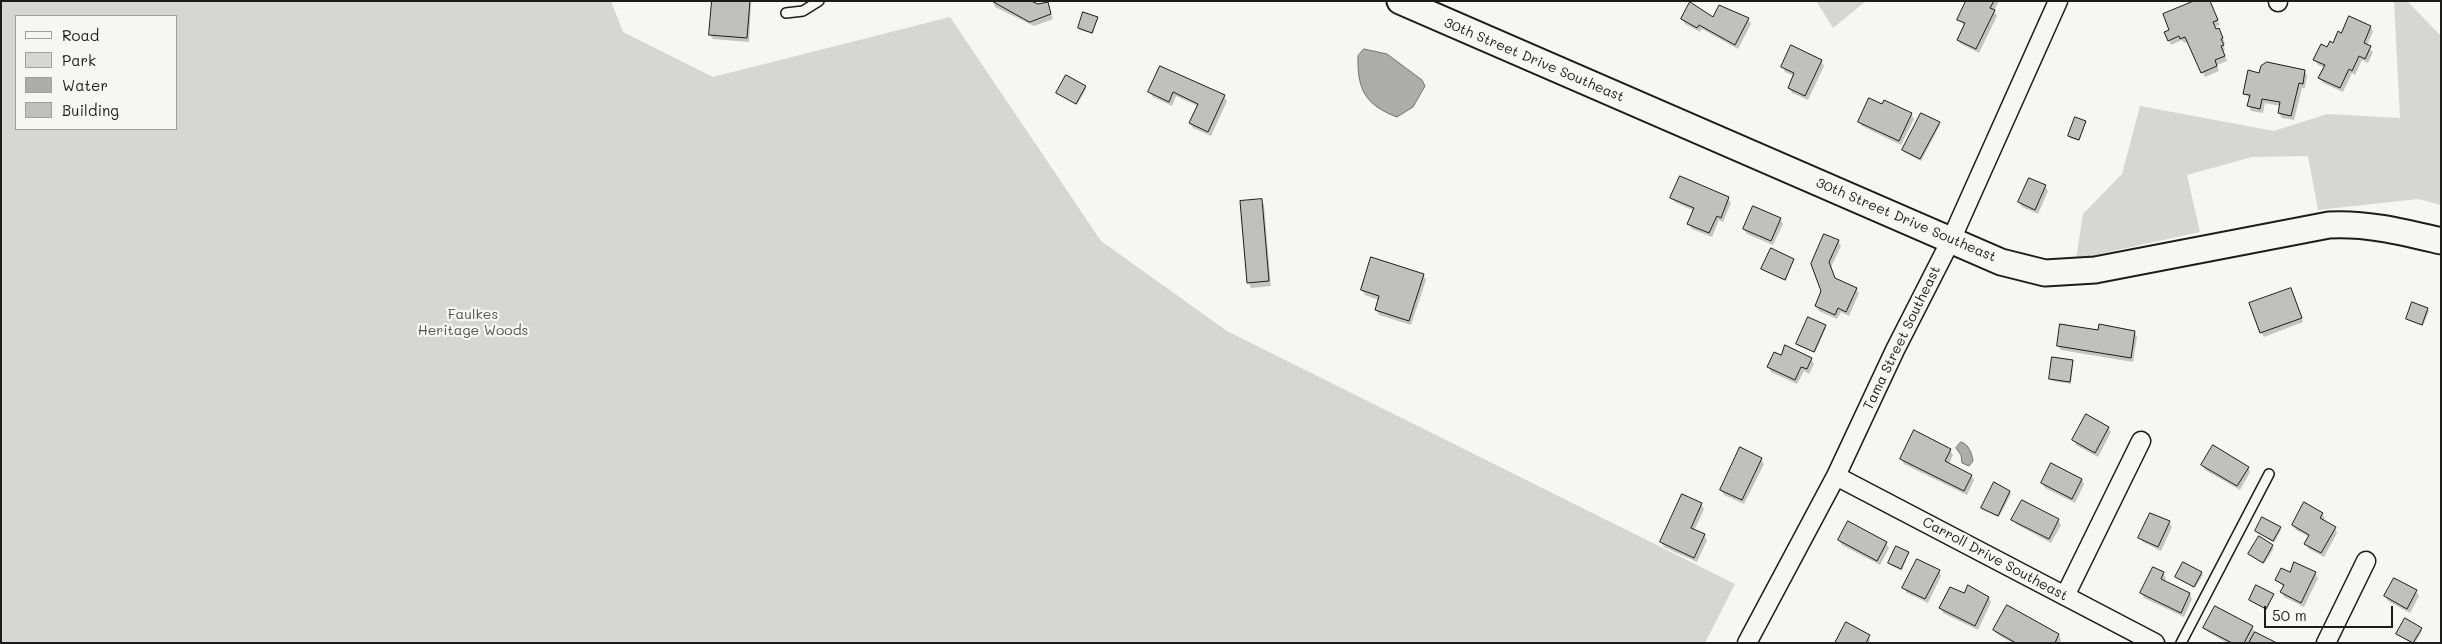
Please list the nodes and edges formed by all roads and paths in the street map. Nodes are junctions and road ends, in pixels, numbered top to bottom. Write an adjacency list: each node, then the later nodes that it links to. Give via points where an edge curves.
1 (819, 1): 4 (lane, via 803,11)
2 (1400, 1): 5 (main road, 30th Street Drive Southeast)
3 (2058, 1): 5 (street, Tama Street Southeast)
4 (786, 13)
5 (1951, 240): 6 (main road, 30th Street Drive Southeast, via 2002,262 2063,273 2095,270 2329,224 2385,227); 9 (street, Tama Street Southeast)
6 (2441, 241)
7 (2141, 441): 11 (street)
8 (2269, 474): 14 (lane)
9 (1836, 476): 11 (street, Carroll Drive Southeast); 12 (street, Tama Street Southeast)
10 (2366, 561): 15 (street)
11 (2065, 596): 13 (street, Carroll Drive Southeast)
12 (1747, 643)
13 (2155, 643)
14 (2181, 643)
15 (2326, 643)

